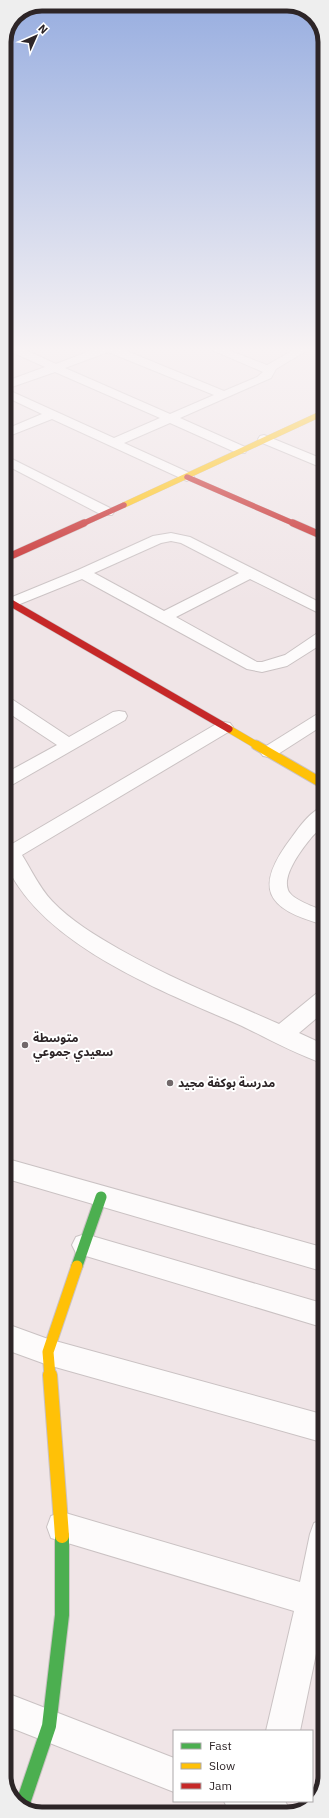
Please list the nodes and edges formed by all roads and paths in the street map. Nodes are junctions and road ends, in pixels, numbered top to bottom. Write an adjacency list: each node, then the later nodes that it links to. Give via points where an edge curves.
1 (90, 432): 6 (street)
2 (138, 432): 6 (street)
3 (201, 432): 7 (street)
4 (280, 432): 5 (main road)
5 (264, 439): 7 (main road); 8 (street)
6 (113, 443): 10 (street)
7 (241, 450): 10 (main road)
8 (318, 462)
9 (11, 463): 11 (street)
10 (187, 477): 11 (main road); 12 (main road)
11 (107, 512): 13 (main road)
12 (318, 534)
13 (11, 556)
14 (84, 573): 15 (street, via 158,539 171,537 185,540); 16 (street); 19 (street)
15 (250, 573): 18 (street); 19 (street)
16 (11, 600)
17 (11, 603): 26 (main road)
18 (318, 607)
19 (163, 618): 21 (street, via 246,663 261,668 276,665)
20 (318, 640): 21 (street)
21 (308, 646): 22 (street)
22 (318, 651)
23 (11, 707): 27 (street)
24 (120, 716): 27 (street)
25 (318, 721): 28 (street)
26 (224, 727): 28 (main road); 32 (street)
27 (69, 745): 29 (street)
28 (269, 752): 30 (main road)
29 (11, 778)
30 (318, 781)
31 (318, 820): 34 (street, via 285,861 278,880 278,890 283,898)
32 (11, 848)
33 (11, 855): 36 (street, via 43,905 68,926 123,962)
34 (318, 916)
35 (318, 1005): 36 (street)
36 (282, 1034): 37 (street)
37 (318, 1052)
38 (11, 1170): 39 (street)
39 (101, 1197): 40 (main road); 41 (street)
40 (85, 1245): 42 (street); 44 (main road)
41 (318, 1258)
42 (318, 1314)
43 (11, 1339): 44 (street)
44 (48, 1352): 45 (street); 46 (main road)
45 (318, 1427)
46 (62, 1527): 47 (street); 50 (main road, via 62,1615)
47 (318, 1603)
48 (318, 1607): 51 (street)
49 (11, 1711): 50 (street)
50 (49, 1726): 52 (street); 53 (main road)
51 (283, 1730)
52 (173, 1775)
53 (24, 1801)

